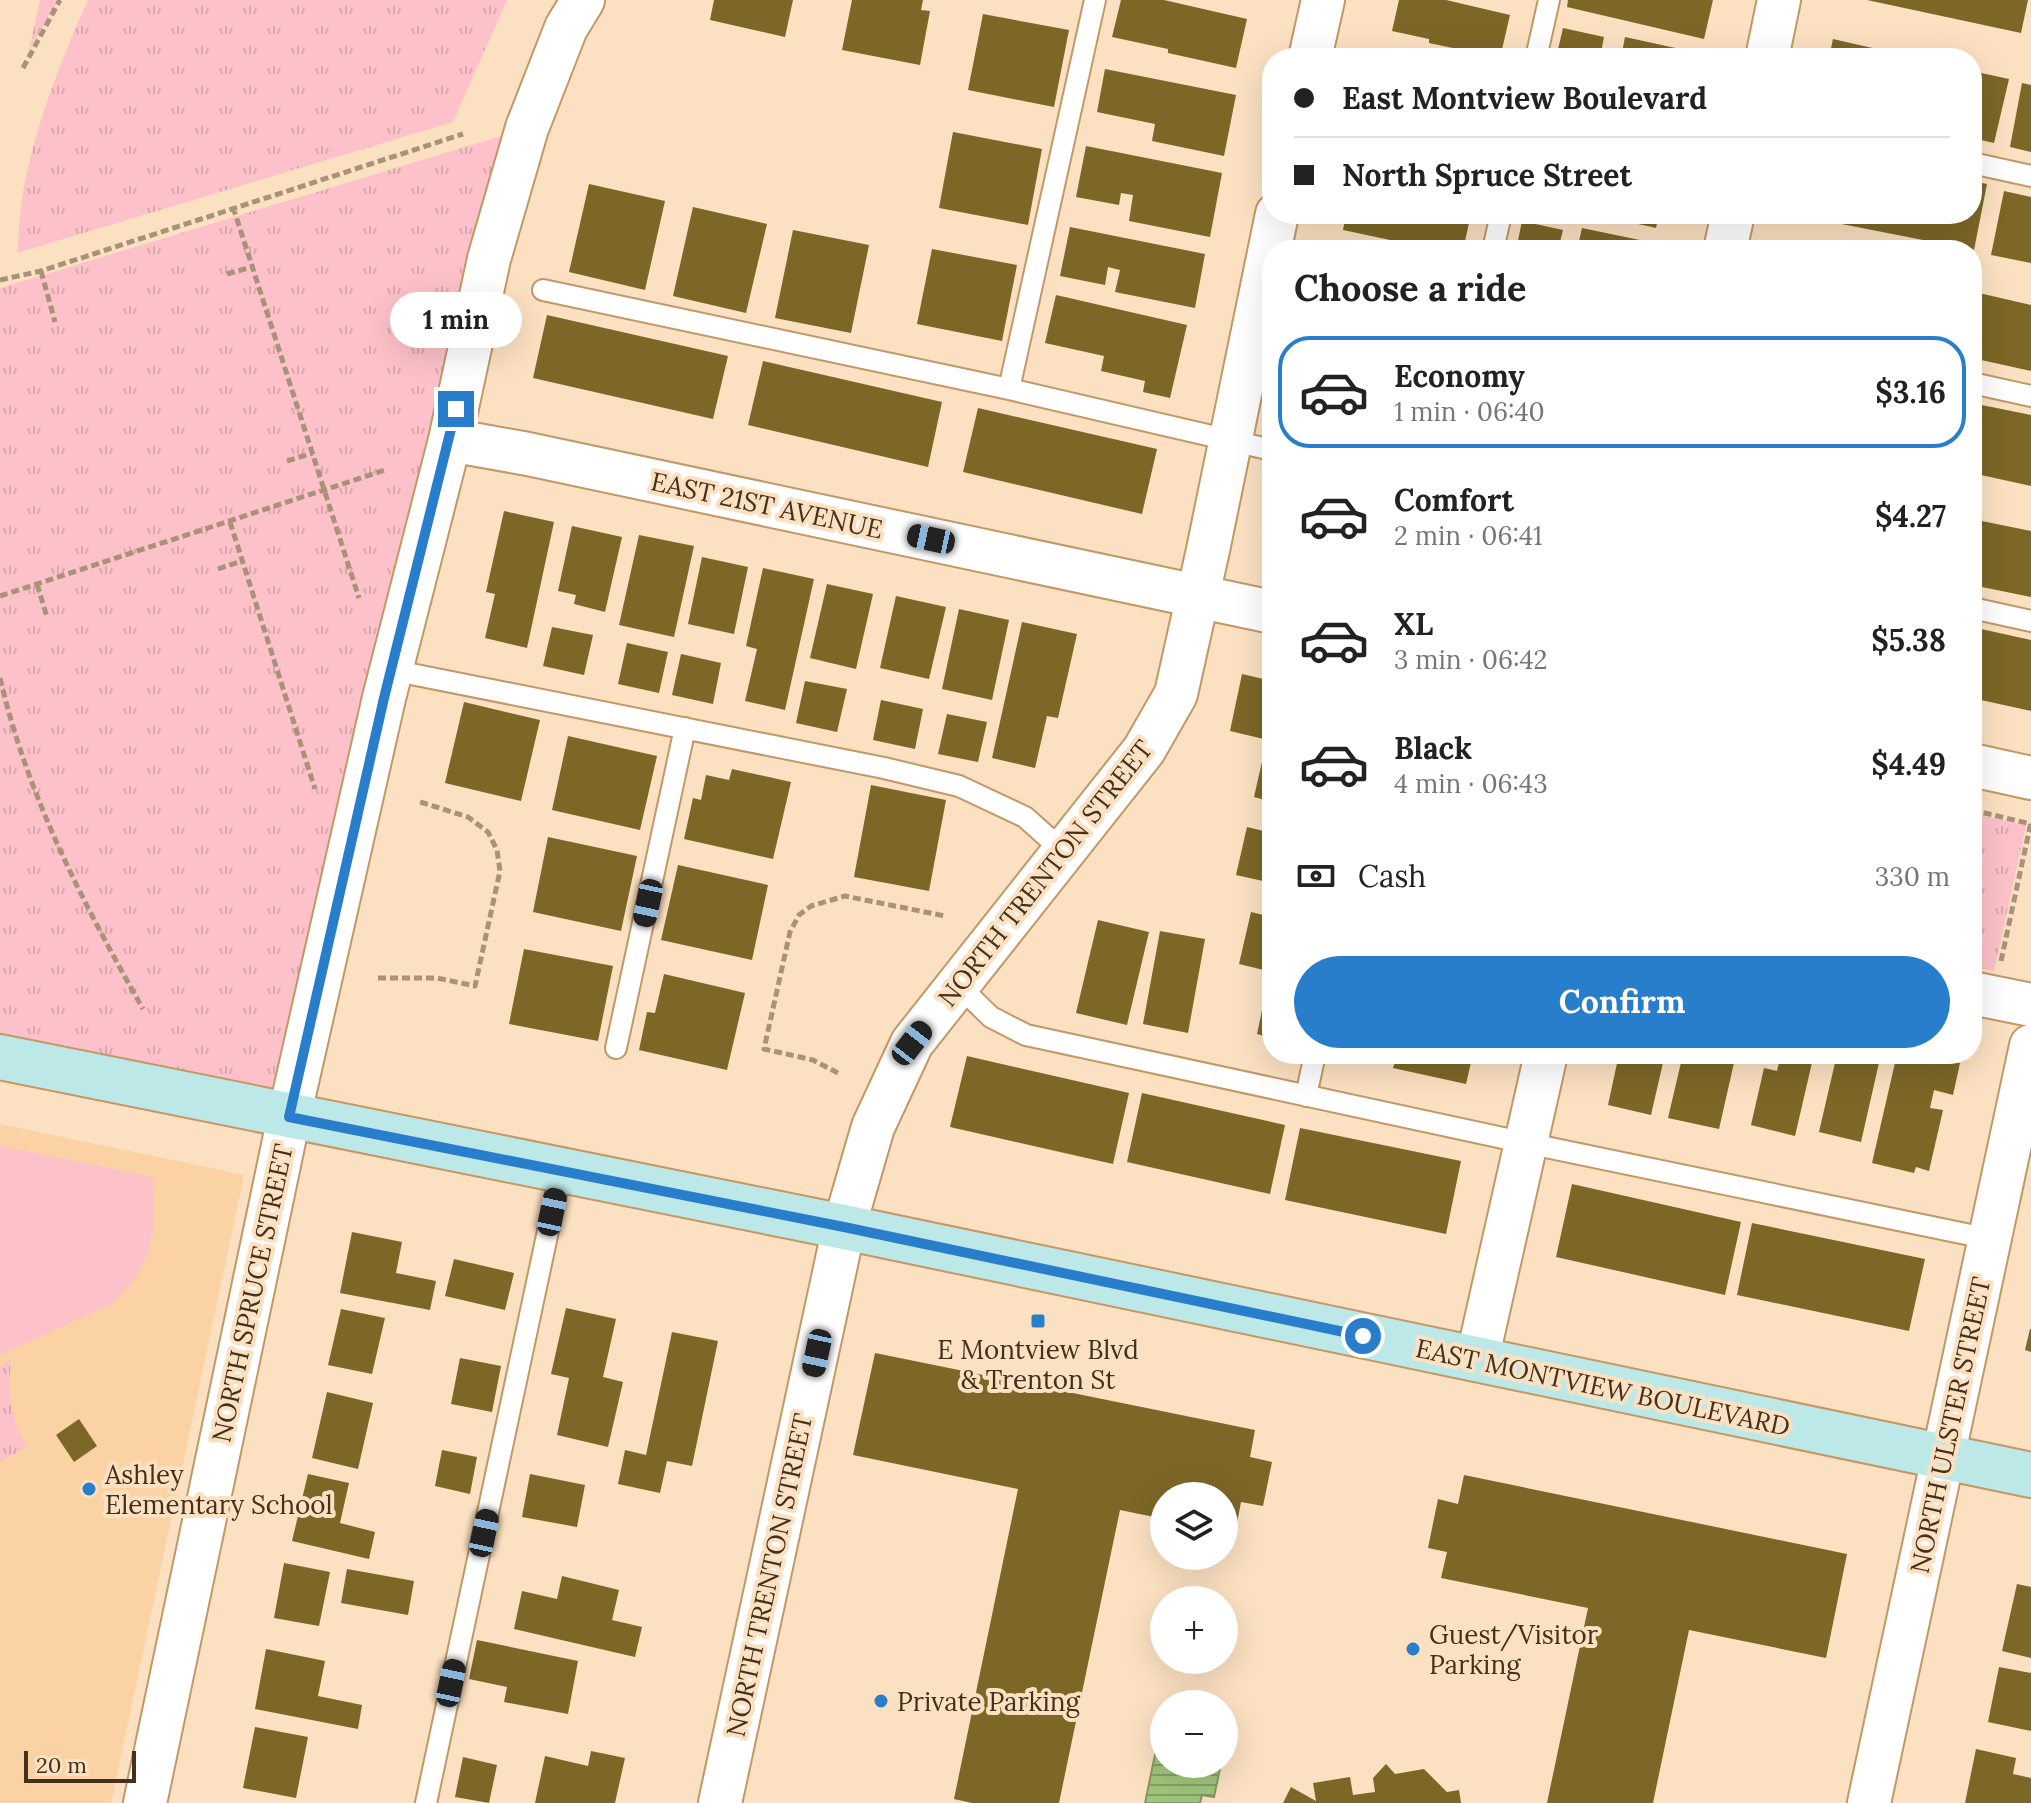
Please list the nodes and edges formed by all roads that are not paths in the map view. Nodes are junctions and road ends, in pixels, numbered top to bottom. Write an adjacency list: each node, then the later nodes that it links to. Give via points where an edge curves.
1 (583, 0): 17 (street, NORTH SPRUCE STREET, via 566,28 527,128 489,259)
2 (1095, 0): 14 (lane)
3 (1323, 0): 6 (street)
4 (1549, 0): 7 (lane)
5 (1779, 0): 8 (street)
6 (1312, 48)
7 (1538, 48)
8 (1769, 48)
9 (1982, 165): 10 (lane)
10 (2031, 176)
11 (1262, 284): 16 (street, NORTH TRENTON STREET)
12 (543, 290): 14 (lane)
13 (1982, 385): 15 (lane)
14 (1009, 389): 16 (lane)
15 (2031, 396)
16 (1229, 439): 18 (lane); 19 (street, NORTH TRENTON STREET)
17 (450, 440): 19 (street, EAST 21ST AVENUE); 23 (street, NORTH SPRUCE STREET)
18 (1262, 447)
19 (1198, 596): 20 (street, EAST 21ST AVENUE); 27 (street, NORTH TRENTON STREET, via 1176,694 1144,750)
20 (1262, 610)
21 (1982, 610): 22 (lane)
22 (2031, 621)
23 (391, 670): 24 (lane); 37 (street, NORTH SPRUCE STREET)
24 (685, 728): 27 (lane, via 959,786 1025,817); 31 (lane)
25 (1982, 767): 26 (street)
26 (2031, 778)
27 (1064, 852): 28 (street, NORTH TRENTON STREET)
28 (958, 985): 36 (lane, via 991,1017 1026,1035); 40 (street, NORTH TRENTON STREET, via 912,1043 873,1127)
29 (0, 1035): 35 (main road)
30 (2031, 1046): 41 (street, NORTH ULSTER STREET)
31 (616, 1048)
32 (0, 1057): 35 (main road, EAST MONTVIEW BOULEVARD)
33 (1313, 1064): 36 (lane)
34 (1544, 1064): 38 (street)
35 (61, 1070): 37 (main road, EAST MONTVIEW BOULEVARD)
36 (1306, 1096): 38 (lane)
37 (289, 1117): 39 (main road, EAST MONTVIEW BOULEVARD); 45 (street, NORTH SPRUCE STREET)
38 (1526, 1143): 41 (lane); 42 (street)
39 (561, 1170): 40 (main road, EAST MONTVIEW BOULEVARD); 46 (lane)
40 (844, 1227): 42 (main road, EAST MONTVIEW BOULEVARD); 47 (street, NORTH TRENTON STREET)
41 (1990, 1239): 43 (street, NORTH ULSTER STREET)
42 (1477, 1360): 43 (main road, EAST MONTVIEW BOULEVARD)
43 (1944, 1457): 44 (main road, EAST MONTVIEW BOULEVARD); 48 (street, NORTH ULSTER STREET)
44 (2031, 1475)
45 (145, 1803)
46 (426, 1803)
47 (720, 1803)
48 (1869, 1803)

